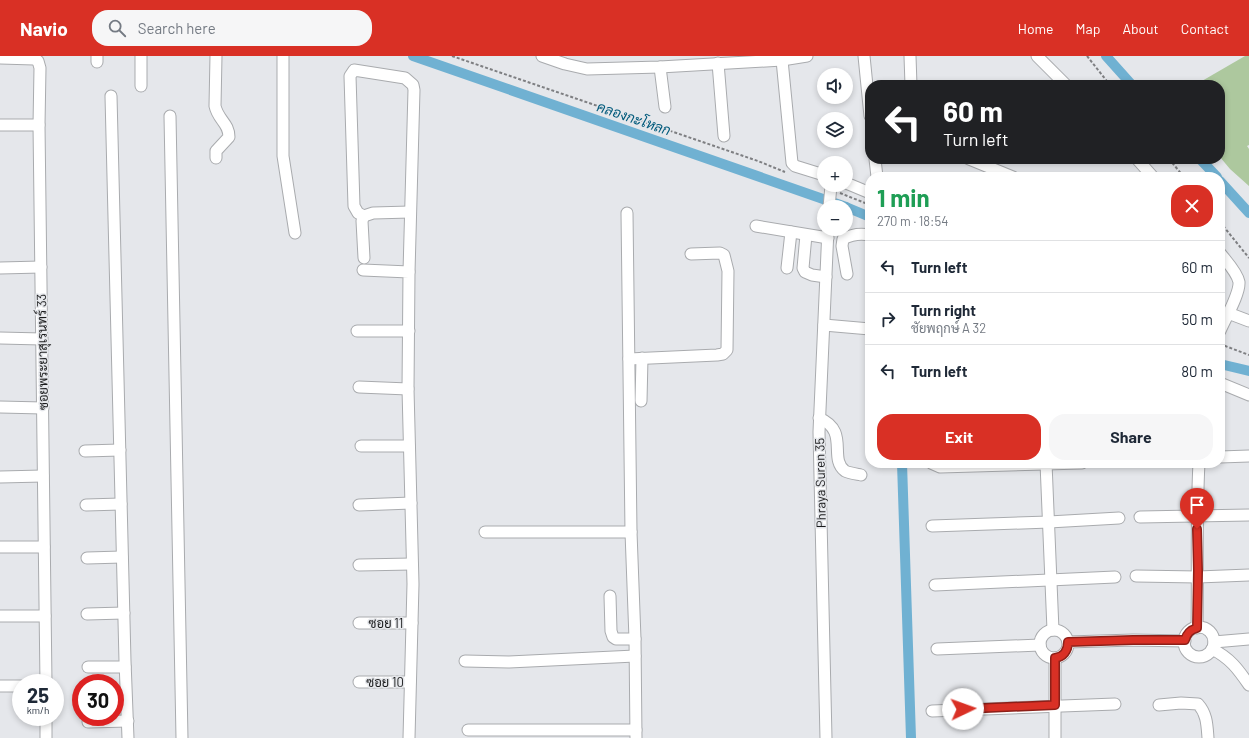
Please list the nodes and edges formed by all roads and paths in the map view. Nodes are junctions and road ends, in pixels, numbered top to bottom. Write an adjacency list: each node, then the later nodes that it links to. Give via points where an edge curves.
1 (141, 56): 20 (street)
2 (216, 56): 27 (street, via 216,113 229,132 229,137 216,151)
3 (283, 56): 46 (street, via 283,156)
4 (452, 56): 31 (path)
5 (542, 56): 15 (street, via 586,69)
6 (807, 56): 13 (street)
7 (864, 56): 16 (street)
8 (910, 56): 17 (street)
9 (1037, 56): 18 (street)
10 (1087, 56): 19 (path)
11 (29, 57): 12 (street, ซอยพระยาสุเรนทร์ 33); 25 (street, ซอยพระยาสุเรนทร์ 33, via 40,64)
12 (0, 58)
13 (782, 60): 14 (street); 35 (street, via 792,163)
14 (718, 63): 15 (street); 26 (street)
15 (660, 67): 22 (street)
16 (867, 80)
17 (911, 80)
18 (1061, 80)
19 (1106, 80)
20 (142, 86)
21 (111, 96): 85 (street)
22 (665, 107)
23 (170, 116): 156 (street)
24 (0, 125): 25 (street)
25 (38, 125): 55 (street, ซอยพระยาสุเรนทร์ 33)
26 (724, 136)
27 (216, 158)
28 (981, 164): 32 (street)
29 (1141, 164): 33 (street)
30 (1173, 164): 34 (path)
31 (787, 172)
32 (1001, 172)
33 (1149, 172)
34 (1180, 172)
35 (817, 173)
36 (853, 186): 37 (street)
37 (865, 191)
38 (842, 192): 39 (path)
39 (865, 203)
40 (410, 212): 42 (street, via 373,212); 42 (street, via 414,90 405,78 354,70 350,76 354,206 358,213); 59 (street)
41 (627, 213): 74 (street)
42 (364, 216): 52 (street)
43 (756, 226): 45 (street)
44 (1225, 228): 53 (path)
45 (791, 232): 48 (street); 57 (street)
46 (295, 233)
47 (865, 234): 50 (street, via 850,235 843,239)
48 (806, 235): 49 (street); 61 (street, via 803,268 812,275)
49 (828, 238): 50 (street); 61 (street, Phraya Suren 35)
50 (842, 246): 60 (street)
51 (691, 254): 73 (street, via 720,253 727,261 727,350 724,354 717,355)
52 (364, 258)
53 (1249, 258)
54 (1225, 260): 62 (street, via 1238,281 1237,294)
55 (41, 267): 56 (street); 70 (street, ซอยพระยาสุเรนทร์ 33)
56 (0, 268)
57 (787, 268)
58 (363, 270): 59 (street)
59 (409, 272): 68 (street)
60 (847, 274)
61 (826, 277): 65 (street, Phraya Suren 35)
62 (1228, 313): 63 (street); 64 (street)
63 (1225, 319)
64 (1249, 321)
65 (824, 325): 66 (street); 82 (street, Phraya Suren 35)
66 (865, 329)
67 (357, 331): 68 (street)
68 (409, 332): 77 (street)
69 (0, 338): 70 (street)
70 (42, 339): 81 (street, ซอยพระยาสุเรนทร์ 33)
71 (1225, 346): 72 (path)
72 (1249, 355)
73 (642, 358): 74 (street); 79 (street)
74 (629, 359): 105 (street)
75 (1225, 386): 78 (street)
76 (359, 388): 77 (street)
77 (408, 389): 84 (street)
78 (1249, 394)
79 (641, 401)
80 (0, 407): 81 (street)
81 (43, 408): 92 (street, ซอยพระยาสุเรนทร์ 33)
82 (819, 418): 91 (street, via 828,421 836,431 842,467 846,472); 158 (street, Phraya Suren 35)
83 (362, 446): 84 (street)
84 (410, 446): 94 (street)
85 (120, 450): 86 (street); 95 (street)
86 (85, 451)
87 (1249, 456): 88 (street)
88 (1225, 457)
89 (1046, 468): 102 (street)
90 (1199, 468): 99 (street)
91 (861, 475)
92 (43, 476): 93 (street); 107 (street, ซอยพระยาสุเรนทร์ 33)
93 (0, 477)
94 (411, 503): 96 (street); 110 (street)
95 (121, 504): 97 (street); 108 (street)
96 (359, 504)
97 (86, 505)
98 (1249, 515): 99 (street)
99 (1197, 516): 100 (street); 115 (street)
100 (1140, 517)
101 (1119, 518): 102 (street)
102 (1049, 522): 103 (street); 116 (street)
103 (932, 526)
104 (485, 532): 105 (street)
105 (631, 532): 127 (street)
106 (0, 547): 107 (street)
107 (44, 547): 122 (street, ซอยพระยาสุเรนทร์ 33)
108 (122, 557): 109 (street); 119 (street)
109 (87, 558)
110 (412, 564): 111 (street); 124 (street)
111 (359, 565)
112 (1249, 575): 115 (street)
113 (1136, 576): 115 (street)
114 (1115, 577): 116 (street)
115 (1198, 577): 125 (street)
116 (1050, 579): 117 (street); 126 (street)
117 (935, 585)
118 (610, 596): 127 (street, via 612,637)
119 (124, 613): 120 (street); 138 (street)
120 (86, 614)
121 (0, 616): 122 (street)
122 (45, 616): 139 (street, ซอยพระยาสุเรนทร์ 33)
123 (359, 623): 124 (street, ซอย 11)
124 (412, 623): 141 (street)
125 (1197, 628): 129 (street, via 1187,634); 132 (street, via 1207,629 1211,633)
126 (1053, 630): 130 (street, via 1061,632); 131 (street, via 1042,637)
127 (635, 639): 134 (street)
128 (1249, 639): 132 (street)
129 (1185, 640): 130 (street); 132 (street, via 1187,650 1195,656 1205,656)
130 (1068, 642): 135 (street, via 1063,655)
131 (1040, 645): 133 (street); 135 (street, via 1040,650 1046,656)
132 (1213, 646): 142 (street, via 1240,671)
133 (937, 649)
134 (635, 656): 136 (street, via 509,662); 153 (street)
135 (1055, 658): 146 (street)
136 (465, 661)
137 (88, 667): 138 (street)
138 (125, 667): 150 (street)
139 (46, 674)
140 (360, 682): 141 (street, ซอย 10)
141 (410, 682): 157 (street)
142 (1249, 685)
143 (0, 686): 144 (street)
144 (12, 686)
145 (1115, 704): 146 (street)
146 (1055, 705): 148 (street); 159 (street)
147 (1159, 705): 160 (street, via 1198,704 1206,718)
148 (932, 711)
149 (124, 721): 150 (street)
150 (128, 721): 155 (street)
151 (46, 726): 154 (street)
152 (468, 730): 153 (street)
153 (636, 734)
154 (46, 738)
155 (128, 738)
156 (182, 738)
157 (409, 738)
158 (826, 738)
159 (1055, 738)
160 (1208, 738)

